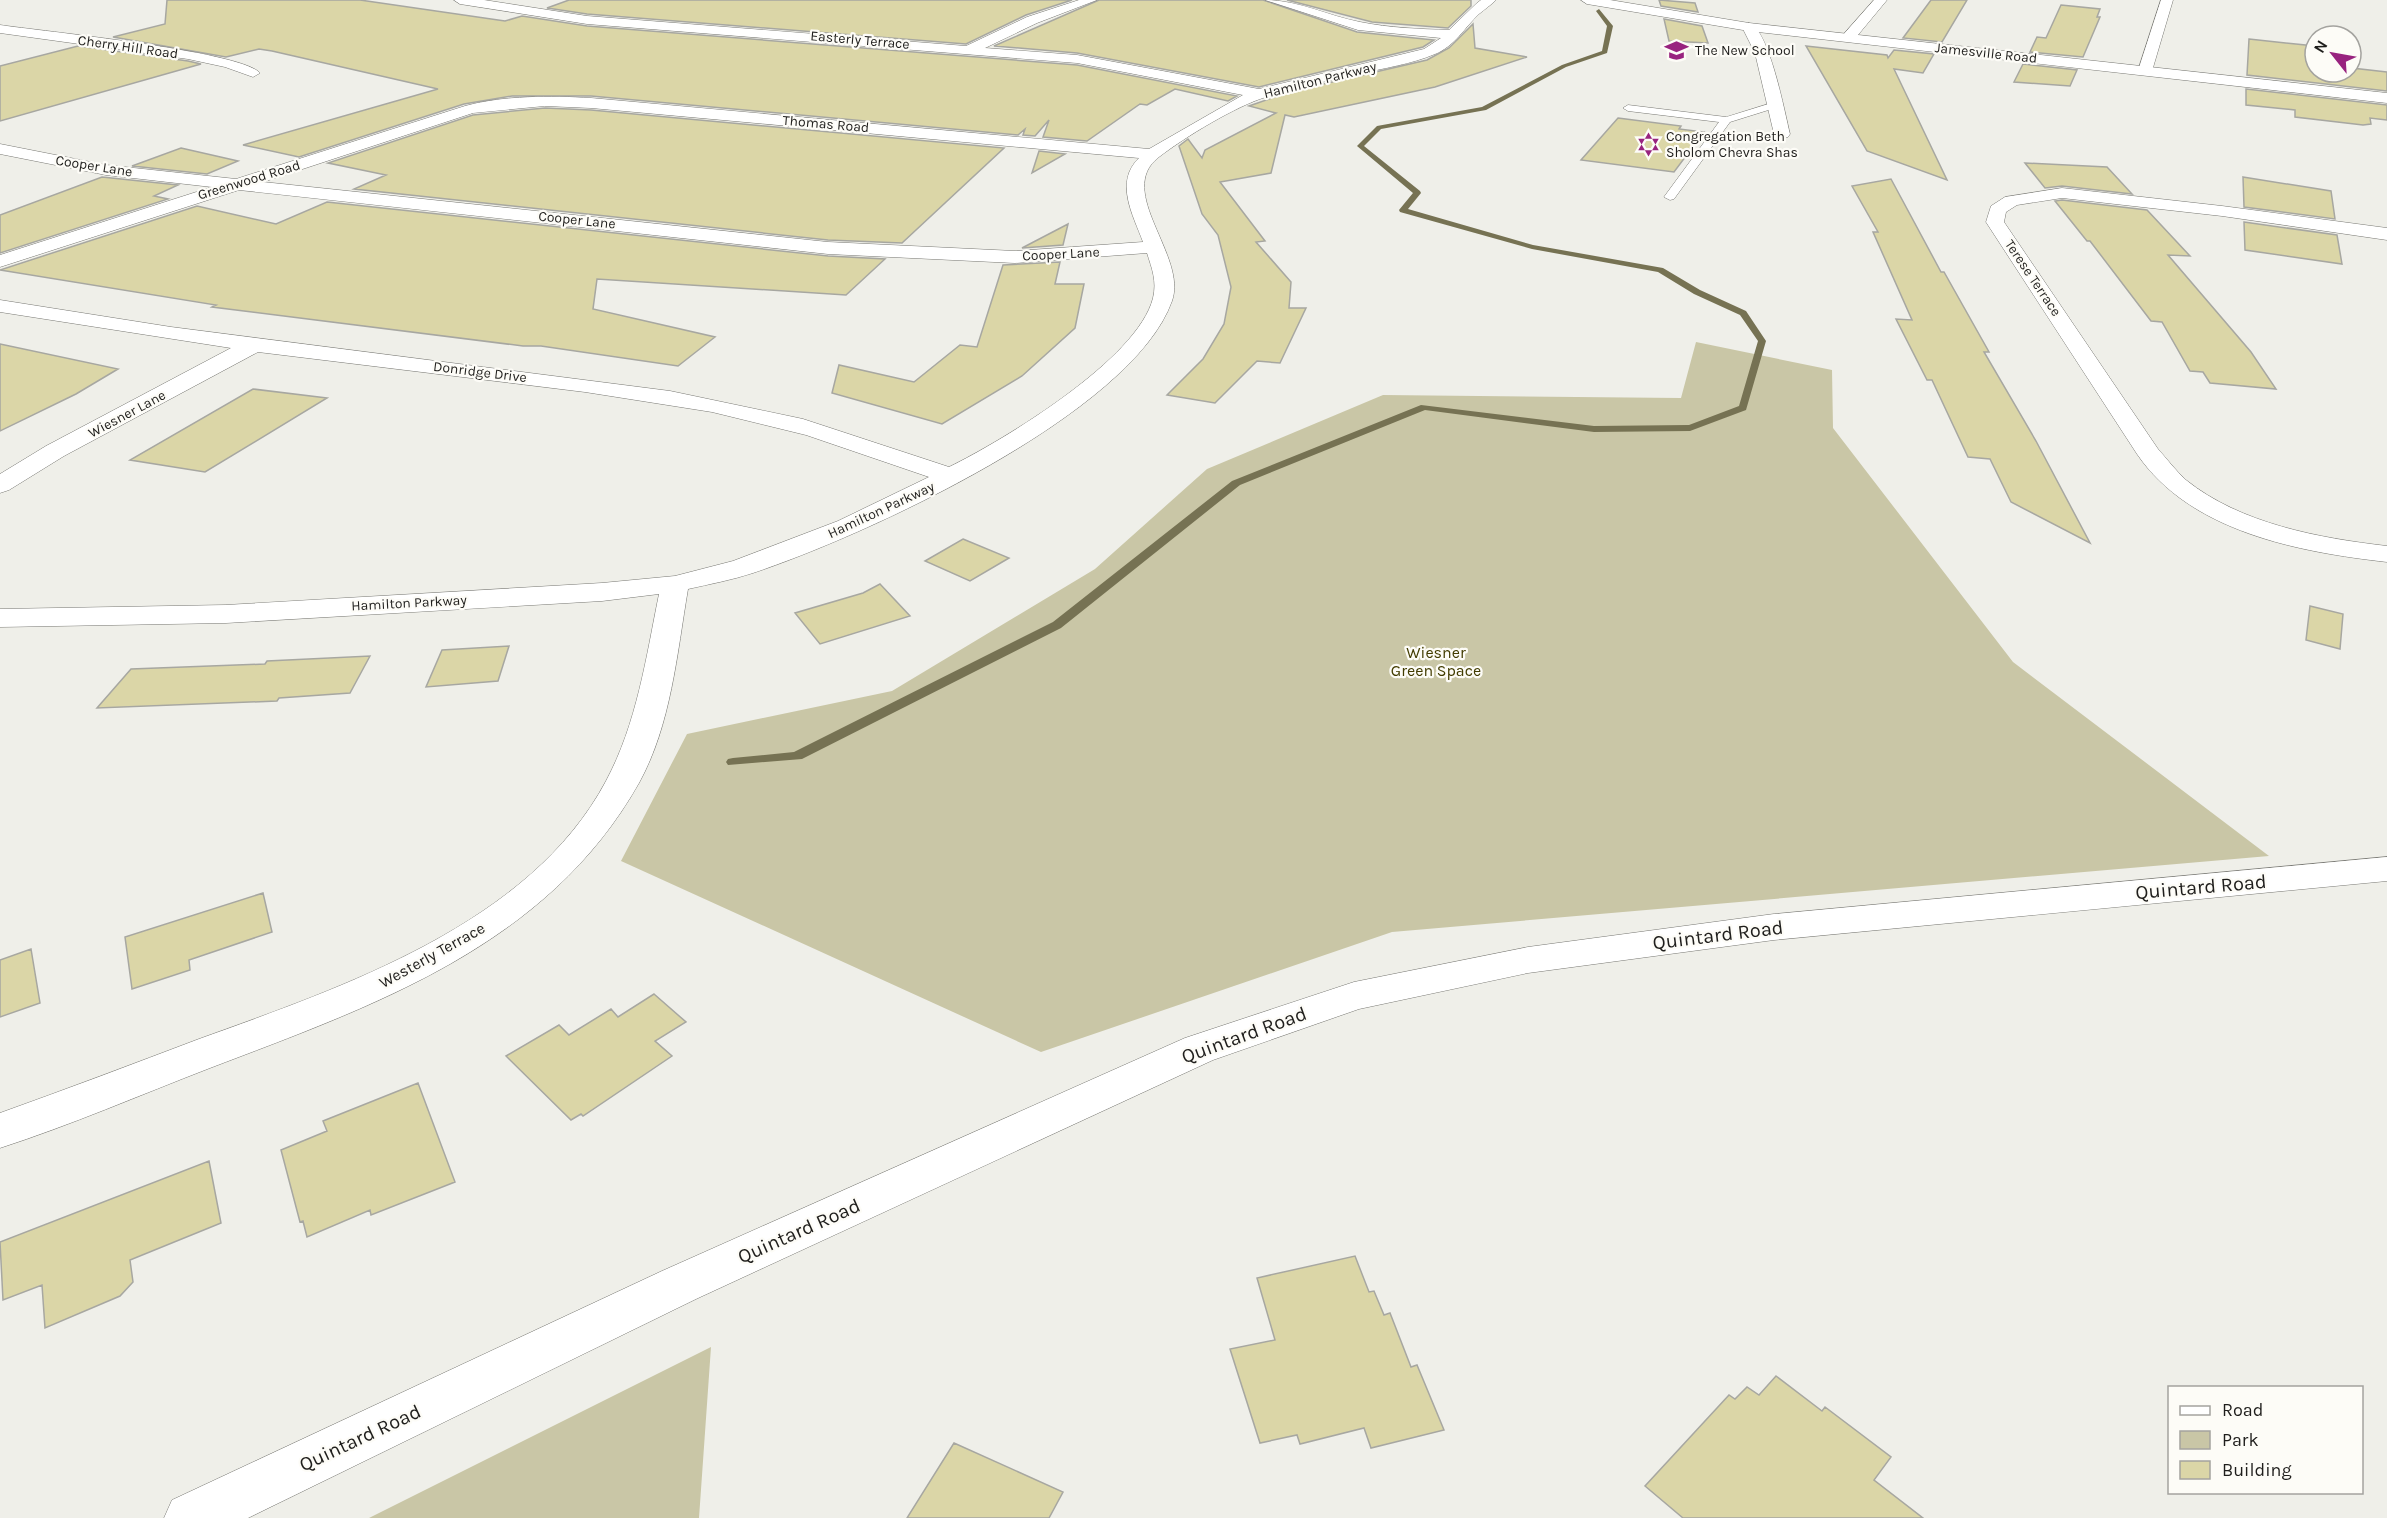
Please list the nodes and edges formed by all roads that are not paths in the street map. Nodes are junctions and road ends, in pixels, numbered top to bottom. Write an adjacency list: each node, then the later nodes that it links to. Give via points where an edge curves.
1 (460, 0): 10 (street, Easterly Terrace)
2 (517, 0): 10 (street)
3 (1090, 0): 11 (street)
4 (1271, 0): 14 (street, via 1358,26)
5 (1490, 0): 14 (street, Hamilton Parkway, via 1471,12)
6 (1587, 0): 12 (street, Jamesville Road)
7 (1881, 0): 15 (street)
8 (2167, 0): 17 (street)
9 (1036, 2): 11 (street)
10 (495, 6): 16 (street, Easterly Terrace, via 587,20)
11 (1065, 7): 16 (street)
12 (1749, 27): 15 (street, Jamesville Road); 22 (street, via 1762,53)
13 (0, 29): 18 (street, Cherry Hill Road, via 188,55 229,63)
14 (1455, 34): 19 (street, Hamilton Parkway, via 1442,46 1404,60)
15 (1848, 38): 17 (street, Jamesville Road)
16 (972, 49): 19 (street, Easterly Terrace, via 1121,66)
17 (2145, 71): 20 (street, Jamesville Road)
18 (253, 73)
19 (1259, 94): 27 (street, Hamilton Parkway)
20 (2387, 98)
21 (499, 103): 27 (street, Thomas Road, via 591,103); 28 (street, Greenwood Road)
22 (1775, 105): 24 (lane); 25 (street)
23 (1628, 108): 24 (lane)
24 (1726, 120): 29 (lane)
25 (1782, 134)
26 (0, 149): 28 (street, Cooper Lane, via 106,170)
27 (1152, 154): 31 (street, Hamilton Parkway, via 1138,168 1134,191)
28 (238, 183): 31 (street, Cooper Lane, via 828,248 1015,257); 32 (street, Greenwood Road)
29 (1670, 197)
30 (2387, 234): 37 (street, Terese Terrace, via 2062,193 2011,201 1997,210 1995,222 2149,454 2178,486 2211,506 2262,528 2351,551)
31 (1156, 247): 35 (street, Hamilton Parkway, via 1165,276 1163,299 1147,331 1113,369 1074,400)
32 (0, 261)
33 (0, 306): 34 (street, Donridge Drive)
34 (254, 345): 35 (street, Donridge Drive, via 549,380 691,402 870,446); 36 (street, Wiesner Lane)
35 (952, 477): 38 (street, Hamilton Parkway, via 837,531 743,567)
36 (0, 485)
37 (2387, 554)
38 (675, 584): 39 (street, Hamilton Parkway, via 602,592 226,614); 41 (street, Westerly Terrace, via 647,725 623,782 597,825 526,899 409,971)
39 (0, 618)
40 (2387, 869): 42 (street, Quintard Road, via 1774,927 1528,960 1354,996 1199,1049 680,1286)
41 (0, 1131)
42 (191, 1518)

